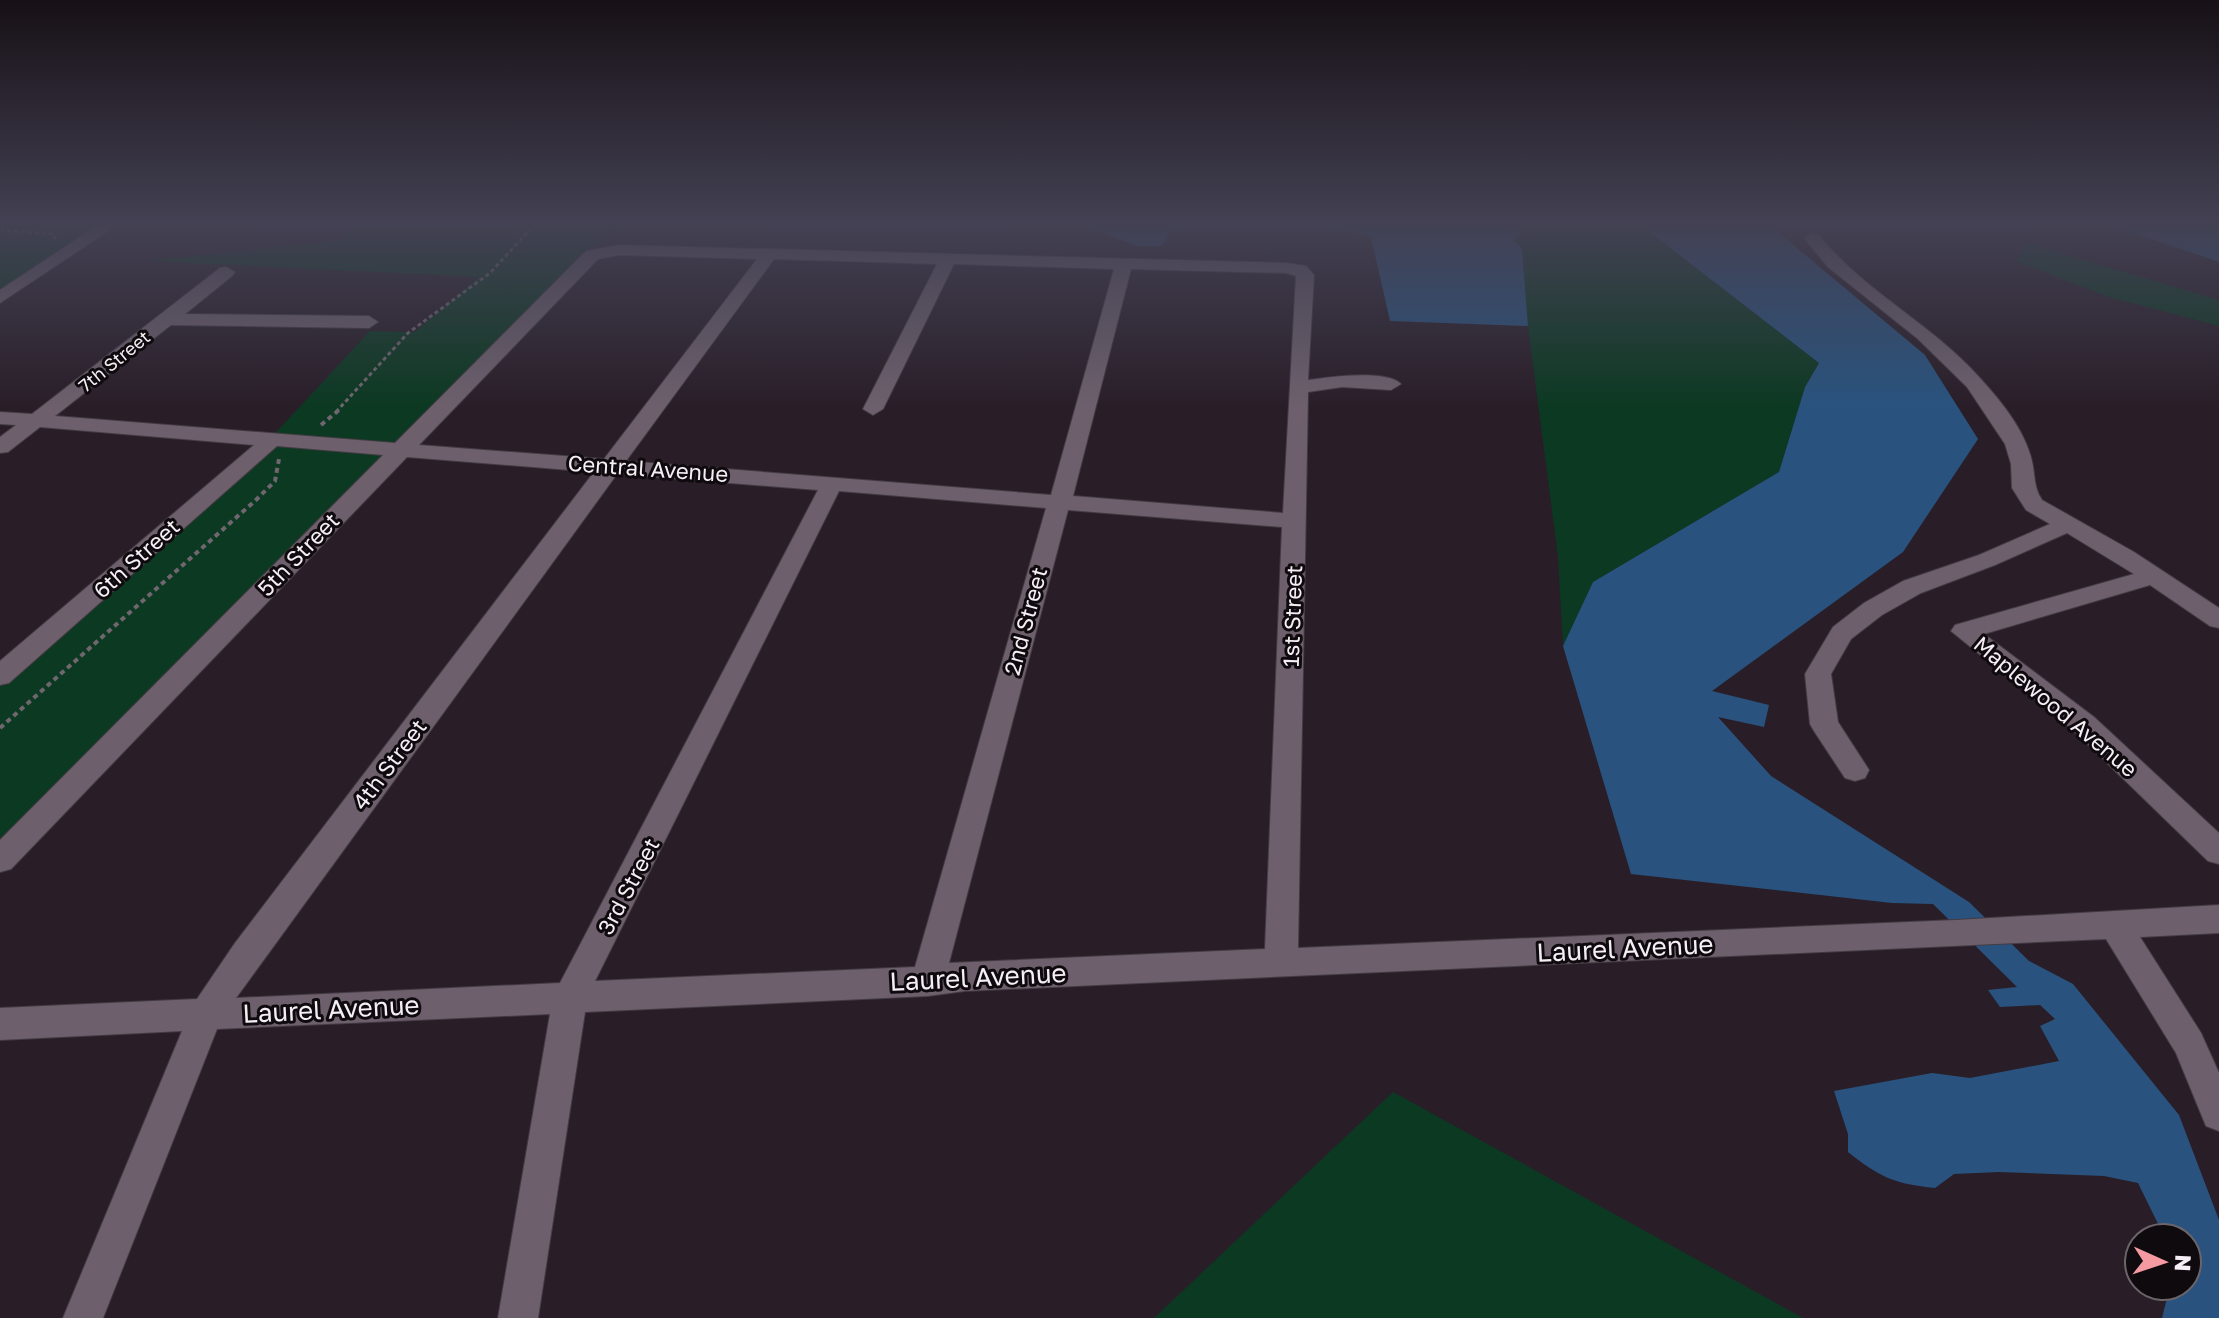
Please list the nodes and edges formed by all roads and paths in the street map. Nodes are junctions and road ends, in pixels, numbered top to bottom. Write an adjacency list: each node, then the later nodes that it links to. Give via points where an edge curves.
1 (20, 285): 10 (street)
2 (210, 285): 11 (street, 7th Street)
3 (472, 285): 18 (path, via 428,316 338,412)
4 (563, 285): 21 (street, 5th Street)
5 (747, 285): 22 (street, 4th Street)
6 (935, 285): 15 (street)
7 (1118, 285): 24 (street, 2nd Street)
8 (1304, 285): 14 (street, 1st Street)
9 (1860, 285): 26 (street, via 1947,353 1992,405 2020,448 2028,496)
10 (0, 298)
11 (167, 319): 12 (street); 17 (street, 7th Street)
12 (369, 322)
13 (1391, 384): 14 (street, via 1342,381)
14 (1298, 388): 25 (street, 1st Street)
15 (873, 409)
16 (0, 418): 17 (street, Central Avenue)
17 (32, 421): 19 (street, Central Avenue); 20 (street, 7th Street)
18 (315, 427)
19 (276, 445): 21 (street, Central Avenue); 29 (street, 6th Street); 30 (path, via 272,484)
20 (0, 447)
21 (400, 449): 22 (street, Central Avenue); 33 (street, 5th Street)
22 (613, 466): 23 (street, Central Avenue); 39 (street, 4th Street)
23 (832, 484): 24 (street, Central Avenue); 38 (street, 3rd Street)
24 (1060, 503): 25 (street, Central Avenue); 37 (street, 2nd Street)
25 (1295, 521): 36 (street, 1st Street)
26 (2067, 525): 27 (street); 31 (street, via 1912,587 1842,633 1818,674 1824,724)
27 (2153, 576): 28 (street); 32 (street, Maplewood Avenue, via 1964,631 2084,724)
28 (2219, 620)
29 (0, 676)
30 (0, 728)
31 (1855, 770)
32 (2219, 852)
33 (0, 860)
34 (2219, 919): 35 (street, Laurel Avenue)
35 (2114, 924): 36 (street, Laurel Avenue); 41 (street, via 2189,1044)
36 (1281, 963): 37 (street, Laurel Avenue)
37 (928, 981): 38 (street, Laurel Avenue)
38 (570, 997): 39 (street, Laurel Avenue); 43 (street, 3rd Street)
39 (206, 1015): 40 (street, Laurel Avenue); 42 (street, 4th Street)
40 (0, 1024)
41 (2219, 1114)
42 (83, 1318)
43 (518, 1318)

